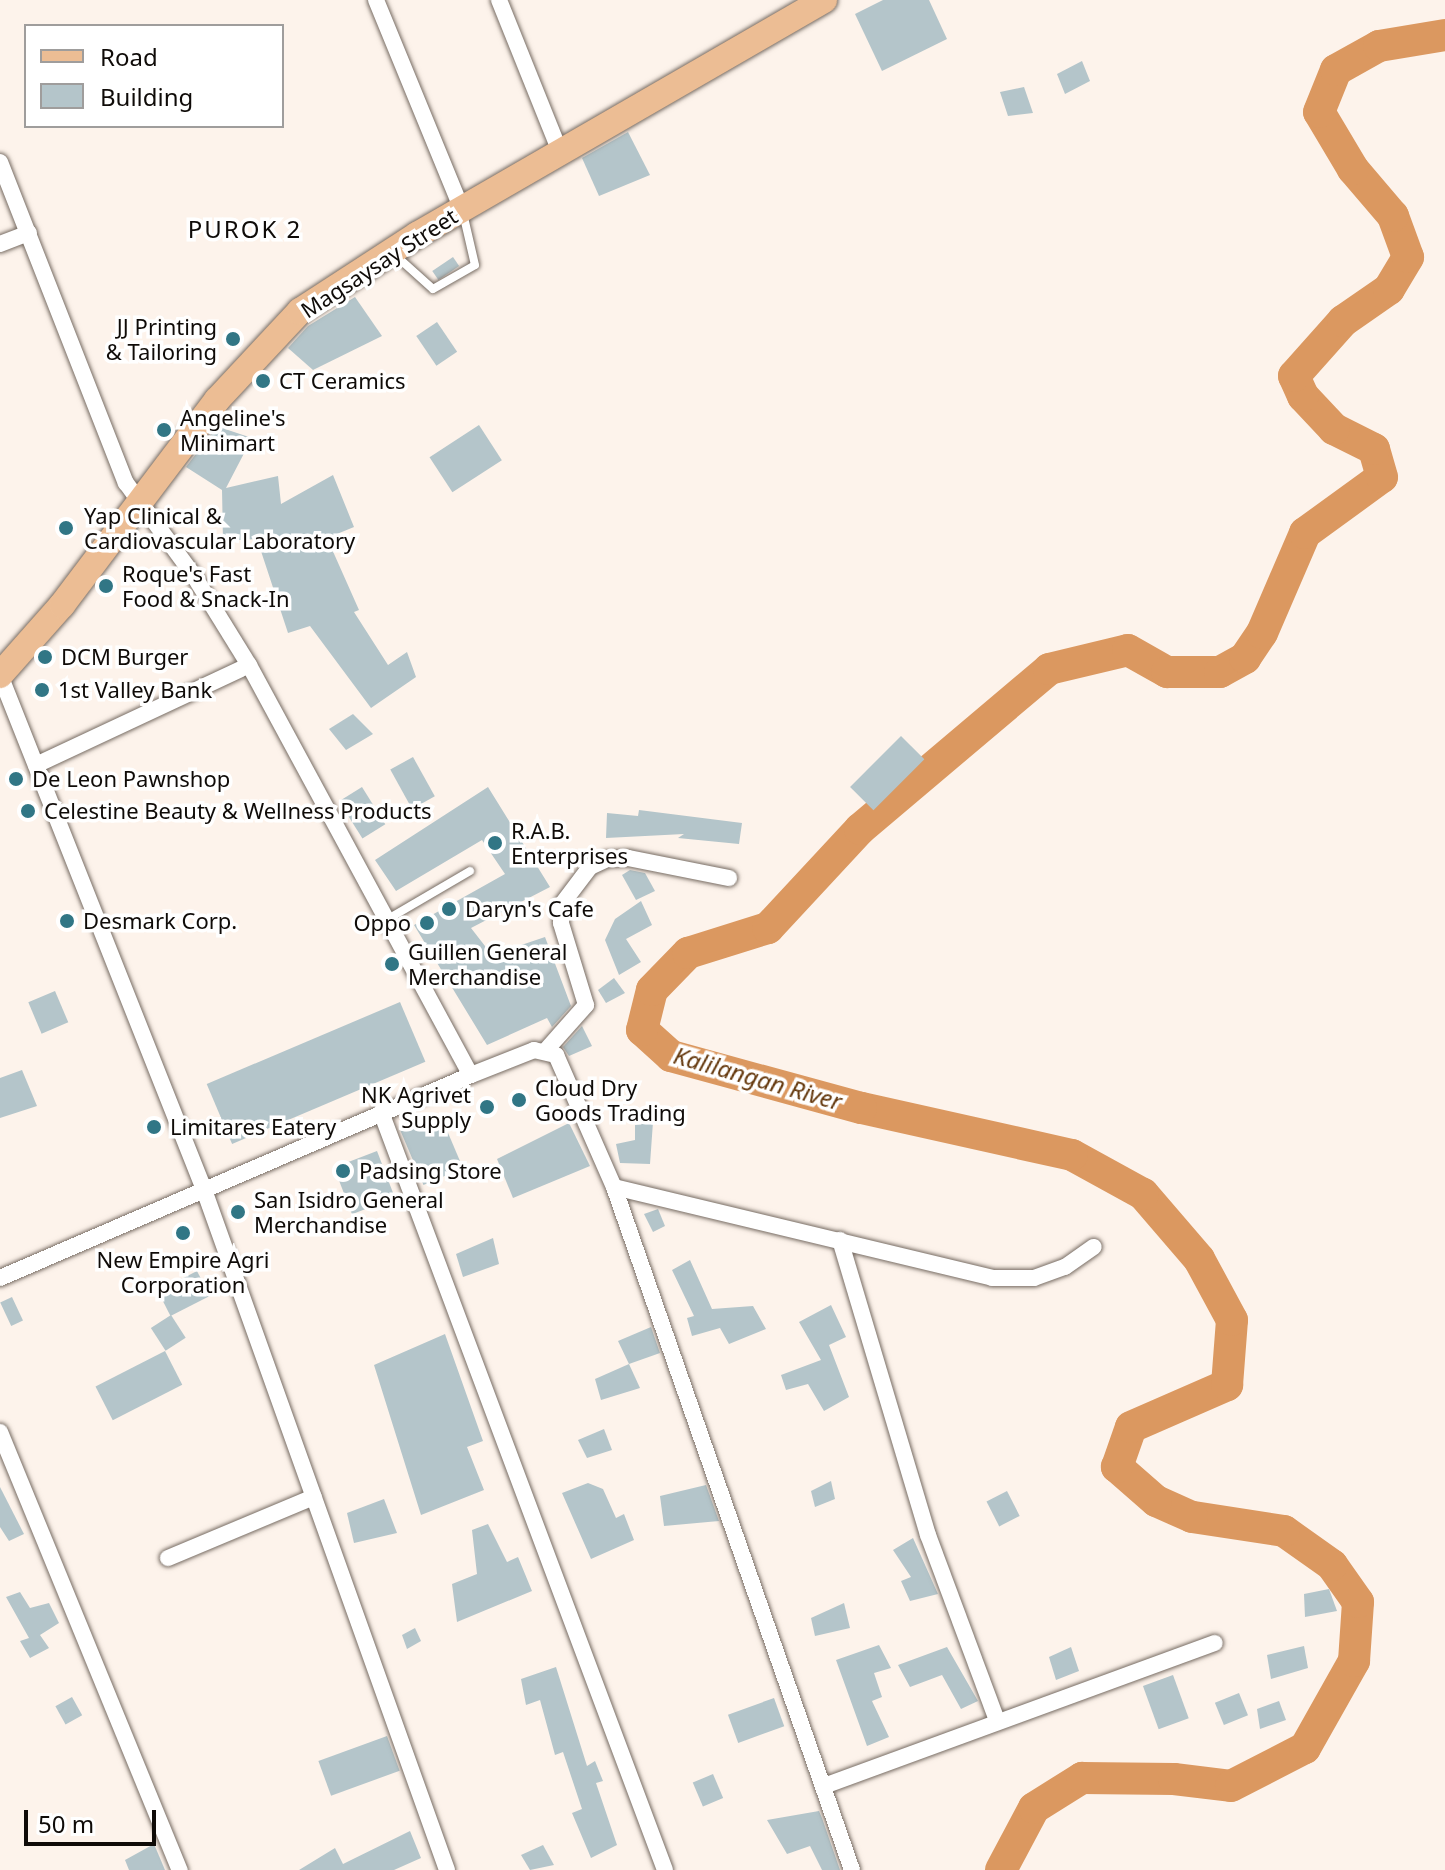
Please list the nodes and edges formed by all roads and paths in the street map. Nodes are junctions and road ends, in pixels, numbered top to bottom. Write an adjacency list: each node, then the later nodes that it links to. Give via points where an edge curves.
1 (376, 0): 6 (street)
2 (499, 0): 4 (street)
3 (824, 0): 4 (main road, Magsaysay Street)
4 (561, 154): 6 (main road, Magsaysay Street)
5 (0, 162): 7 (street)
6 (462, 210): 9 (main road, Magsaysay Street); 9 (lane, via 475,265 433,289)
7 (29, 233): 8 (street); 10 (street, via 106,436)
8 (0, 244)
9 (391, 251): 10 (main road, Magsaysay Street, via 323,293 276,334 217,400)
10 (139, 504): 11 (street, via 194,576); 12 (main road, Magsaysay Street)
11 (249, 665): 13 (street); 16 (street)
12 (0, 675): 13 (street)
13 (36, 765): 20 (street)
14 (470, 871): 16 (lane)
15 (729, 878): 17 (street, via 628,858 590,867 562,904 561,923 586,1005)
16 (388, 919): 18 (street)
17 (547, 1049): 18 (street); 21 (street, via 568,1072)
18 (471, 1075): 19 (street)
19 (381, 1112): 20 (street); 33 (street)
20 (203, 1187): 24 (street); 26 (street)
21 (614, 1187): 22 (street); 30 (street)
22 (840, 1240): 23 (street, via 992,1278 1034,1278 1065,1267); 29 (street, via 928,1535)
23 (1094, 1247)
24 (0, 1278)
25 (0, 1432): 31 (street)
26 (314, 1497): 27 (street); 32 (street)
27 (168, 1558)
28 (1215, 1643): 29 (street)
29 (997, 1721): 30 (street)
30 (824, 1786): 34 (street)
31 (180, 1870)
32 (447, 1870)
33 (665, 1870)
34 (852, 1870)

